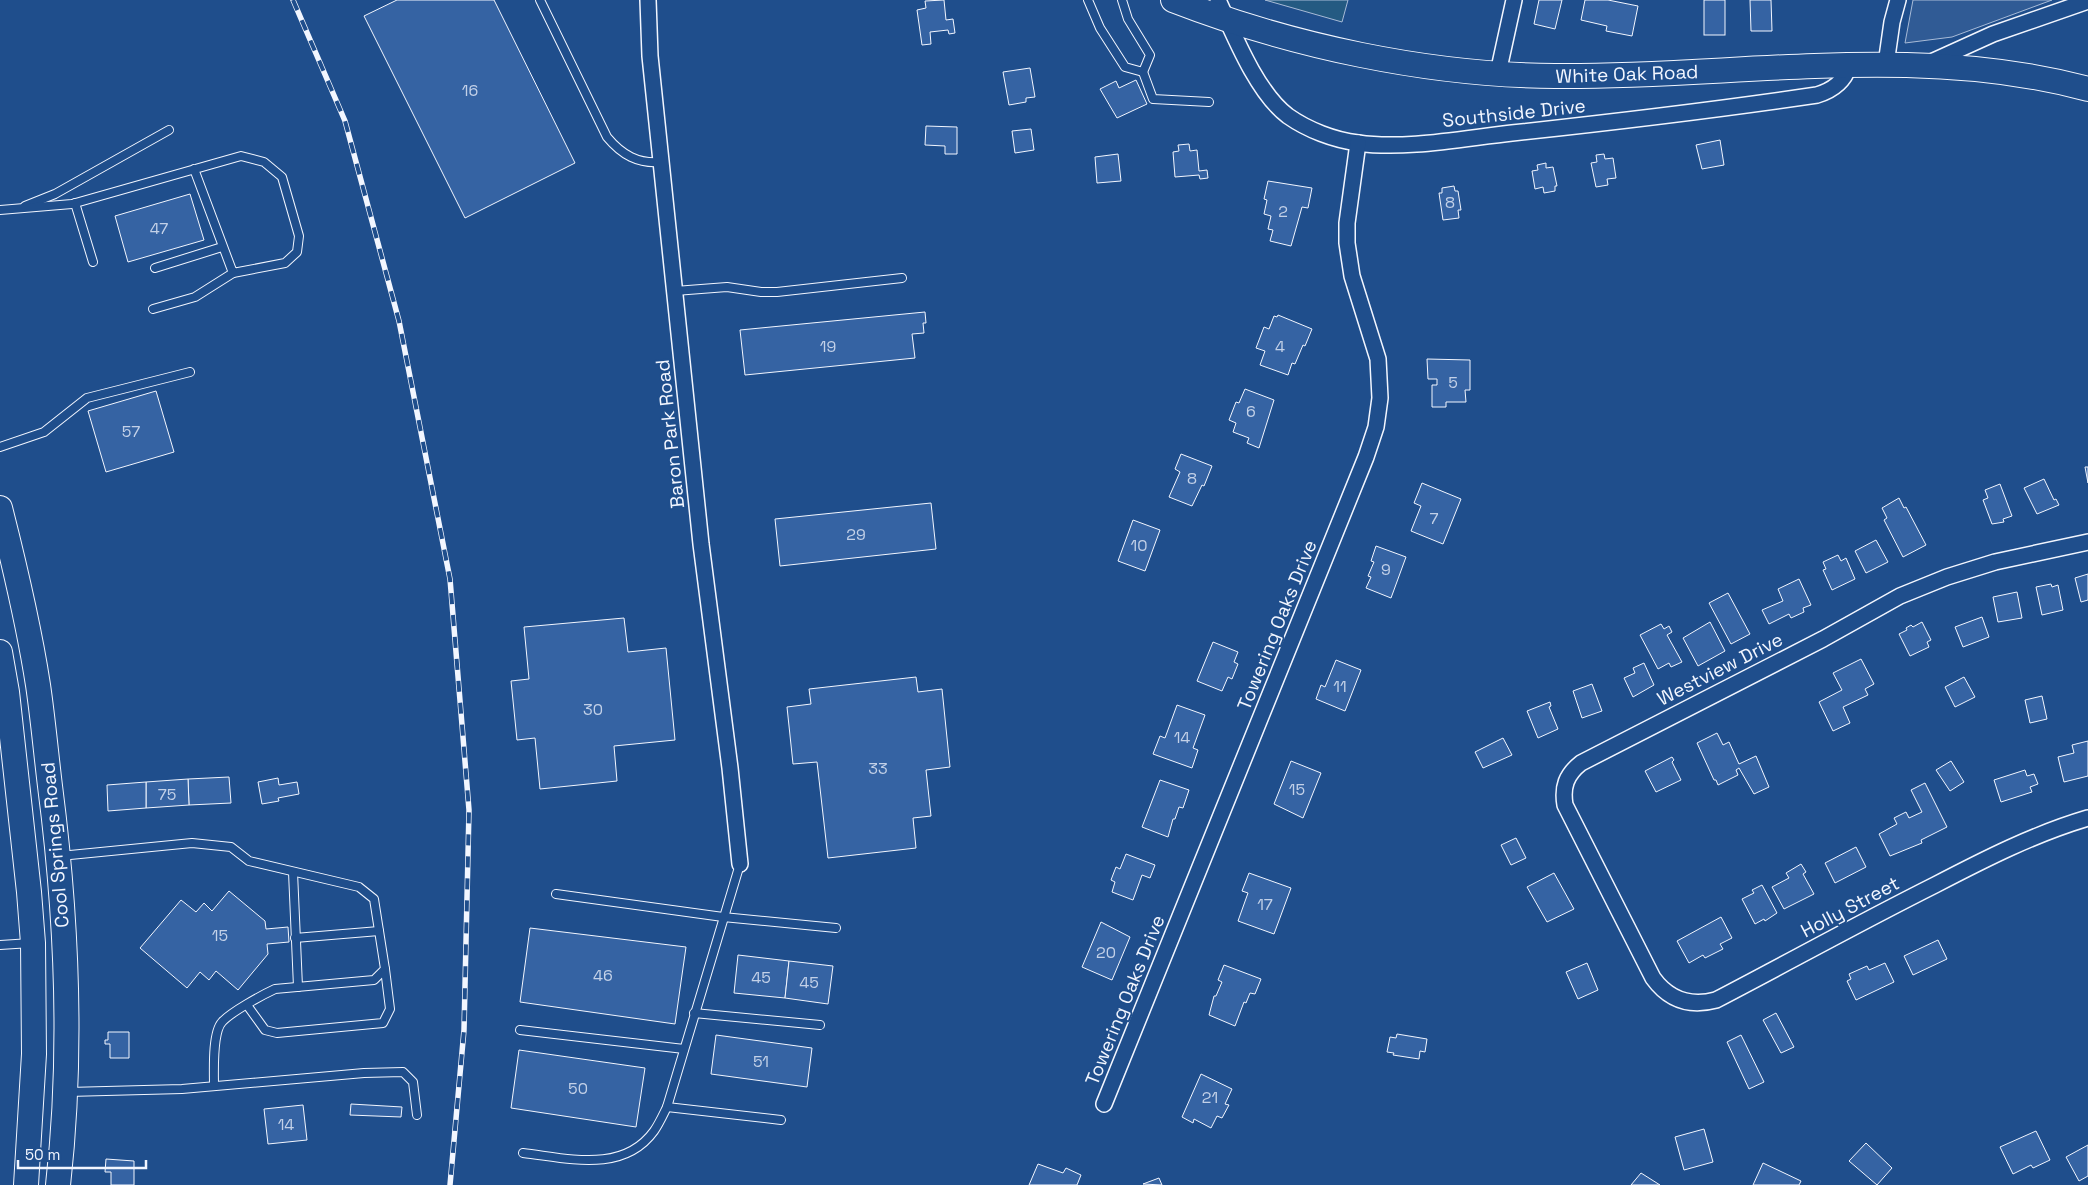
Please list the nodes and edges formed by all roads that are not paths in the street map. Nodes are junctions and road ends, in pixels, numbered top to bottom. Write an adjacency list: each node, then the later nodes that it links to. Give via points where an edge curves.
1 (540, 0): 19 (lane, via 607,137 616,149 636,160)
2 (648, 0): 19 (street, Baron Park Road)
3 (1088, 0): 13 (lane, via 1100,28 1125,67)
4 (1122, 0): 13 (lane, via 1128,19 1150,55)
5 (1173, 0): 9 (main road, White Oak Road)
6 (1514, 0): 14 (street)
7 (1898, 0): 10 (street)
8 (2088, 1): 11 (street, via 1993,34)
9 (1222, 10): 14 (main road, White Oak Road, via 1277,36 1387,60); 18 (street, Southside Drive, via 1254,75 1287,115 1309,128)
10 (1886, 64): 11 (main road, White Oak Road); 12 (main road, White Oak Road)
11 (1926, 65): 15 (main road, White Oak Road, via 2045,79)
12 (1849, 66): 14 (main road, White Oak Road, via 1554,76); 18 (street, Southside Drive, via 1836,86 1817,95 1688,114 1439,141 1384,145)
13 (1143, 72): 16 (lane, via 1153,100)
14 (1498, 73)
15 (2088, 89)
16 (1209, 102)
17 (169, 130): 22 (lane, via 55,194)
18 (1358, 143): 60 (street, Towering Oaks Drive, via 1347,243 1352,276 1378,360 1380,398 1376,427)
19 (661, 162): 29 (street, Baron Park Road)
20 (194, 169): 21 (lane); 24 (lane); 27 (lane, via 241,156 264,162 282,177 299,236 297,252 285,263)
21 (75, 203): 22 (lane); 25 (lane)
22 (21, 207): 23 (lane)
23 (0, 210)
24 (222, 247): 26 (lane); 27 (lane)
25 (93, 262)
26 (155, 268)
27 (233, 273): 30 (lane, via 195,297)
28 (902, 278): 29 (lane, via 777,292 727,287)
29 (675, 291): 40 (street, Baron Park Road, via 701,544)
30 (153, 308)
31 (190, 372): 32 (lane, via 87,398 44,432)
32 (0, 447)
33 (0, 508): 36 (main road, Cool Springs Road, via 20,587)
34 (2088, 542): 49 (street, Westview Drive, via 1995,562 1900,596 1571,771 1565,781 1565,805)
35 (0, 652): 37 (main road, Cool Springs Road)
36 (38, 686): 37 (main road); 39 (main road, Cool Springs Road)
37 (3, 693): 47 (main road, Cool Springs Road)
38 (2088, 818): 49 (street, Holly Street, via 2014,845 1716,1000 1694,1004 1670,996 1660,987)
39 (59, 856): 41 (lane, via 192,843 231,847 249,862); 59 (main road, Cool Springs Road)
40 (740, 864): 43 (lane)
41 (292, 872): 45 (lane, via 359,887 374,900); 46 (lane)
42 (556, 894): 43 (lane)
43 (723, 916): 44 (lane); 53 (lane)
44 (836, 928)
45 (379, 931): 46 (lane); 50 (lane)
46 (295, 938): 51 (lane)
47 (33, 944): 48 (lane); 58 (main road, Cool Springs Road)
48 (0, 945)
49 (1645, 961)
50 (385, 969): 51 (lane, via 374,980); 52 (lane, via 390,1009 383,1023 277,1033 265,1030)
51 (298, 987): 52 (lane, via 275,989)
52 (247, 1005): 57 (lane, via 222,1022 216,1038)
53 (694, 1013): 54 (lane); 56 (lane)
54 (820, 1025)
55 (520, 1030): 56 (lane)
56 (684, 1049): 61 (lane)
57 (214, 1086): 59 (lane); 62 (lane, via 403,1072 413,1082)
58 (33, 1091): 59 (main road); 65 (main road, Cool Springs Road)
59 (66, 1092): 66 (main road, Cool Springs Road)
60 (1104, 1104)
61 (667, 1107): 63 (lane); 64 (lane, via 654,1132 636,1149 617,1158 587,1161)
62 (417, 1115)
63 (781, 1120)
64 (523, 1152)
65 (26, 1185)
66 (58, 1185)

